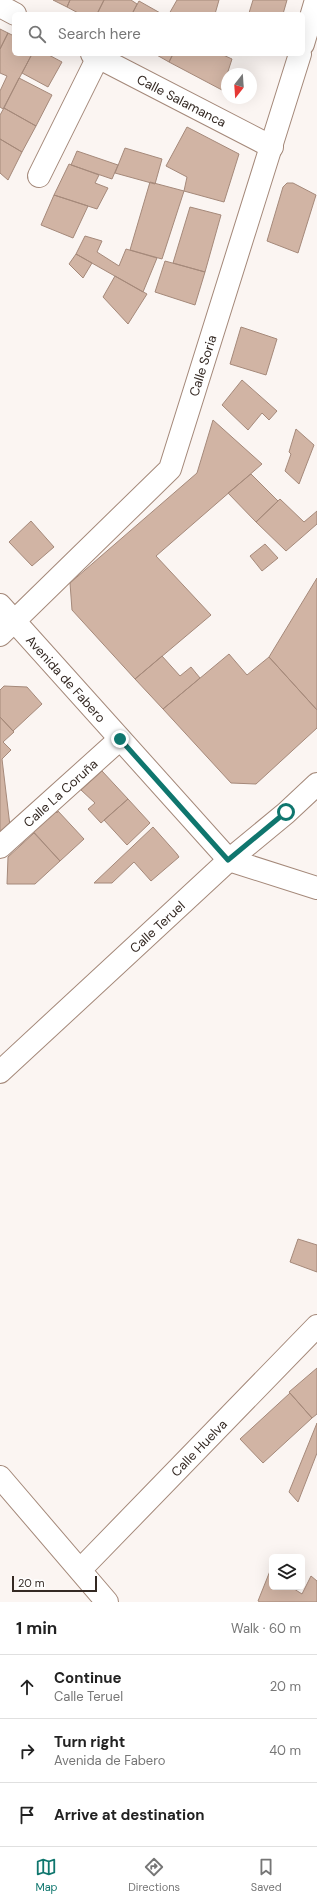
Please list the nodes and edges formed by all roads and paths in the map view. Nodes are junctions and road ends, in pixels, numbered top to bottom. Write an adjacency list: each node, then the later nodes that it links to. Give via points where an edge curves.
1 (316, 0): 4 (street)
2 (0, 6): 3 (street)
3 (12, 12)
4 (305, 37)
5 (95, 56): 7 (street, Calle Salamanca); 8 (street)
6 (299, 56): 7 (street, Calle Soria)
7 (272, 147): 10 (street, Calle Soria, via 170,469)
8 (39, 176)
9 (0, 605): 10 (street, Avenida de Fabero)
10 (7, 628): 11 (street, Avenida de Fabero)
11 (120, 739): 13 (street, Calle La Coruña); 14 (street, Avenida de Fabero)
12 (317, 784): 14 (street, Calle Teruel)
13 (0, 847)
14 (228, 860): 15 (street); 16 (street, Calle Teruel)
15 (317, 888)
16 (0, 1072)
17 (317, 1326): 19 (street, Calle Huelva)
18 (0, 1477): 19 (street)
19 (81, 1570): 20 (street)
20 (107, 1602)

